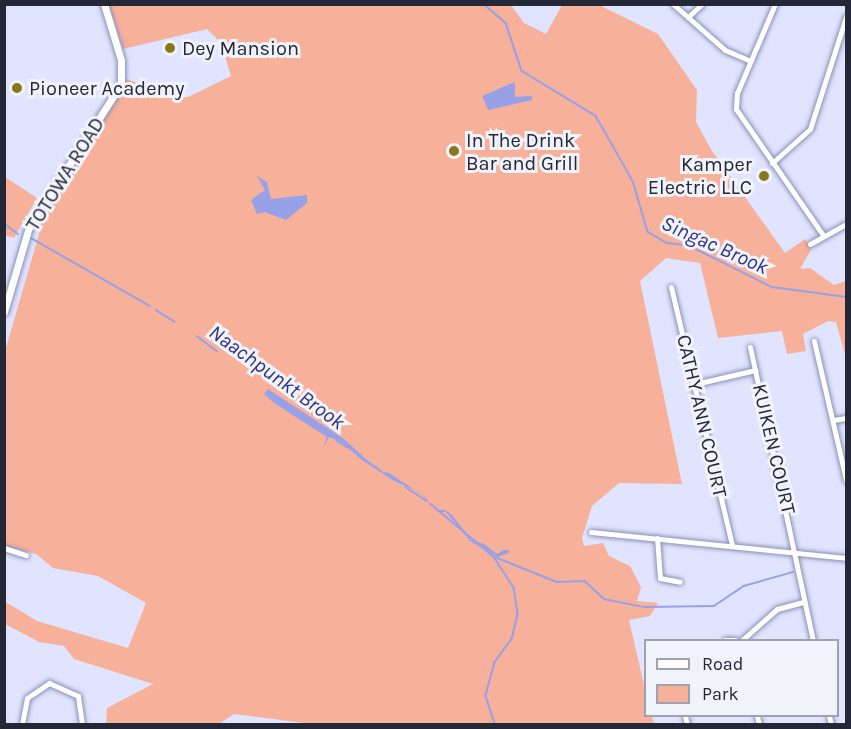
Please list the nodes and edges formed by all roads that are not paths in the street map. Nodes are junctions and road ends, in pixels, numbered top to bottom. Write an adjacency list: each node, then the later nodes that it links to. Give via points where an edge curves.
1 (104, 4): 13 (main road, TOTOWA ROAD, via 121,60 121,84 29,227)
2 (673, 4): 6 (street)
3 (702, 4): 6 (street)
4 (775, 4): 7 (street)
5 (846, 17): 8 (street, via 810,129)
6 (688, 18): 7 (street, via 725,50)
7 (751, 61): 8 (street, via 736,109)
8 (772, 163): 10 (street)
9 (846, 224): 10 (street)
10 (823, 235): 11 (street)
11 (810, 244)
12 (671, 287): 18 (street, CATHY ANN COURT)
13 (6, 299): 14 (main road, TOTOWA ROAD)
14 (4, 312)
15 (814, 341): 20 (street)
16 (750, 347): 17 (street, KUIKEN COURT)
17 (755, 370): 18 (street); 26 (street, KUIKEN COURT)
18 (694, 384): 24 (street, CATHY ANN COURT)
19 (846, 417): 20 (street)
20 (833, 420): 21 (street)
21 (846, 480)
22 (591, 532): 23 (street)
23 (657, 538): 24 (street); 29 (street, via 659,575)
24 (732, 546): 26 (street)
25 (4, 548): 27 (street)
26 (796, 552): 28 (street); 30 (street, KUIKEN COURT)
27 (26, 555)
28 (846, 558)
29 (680, 582)
30 (804, 602): 31 (street, via 777,609); 32 (street, KUIKEN COURT)
31 (743, 639)
32 (813, 639)
33 (22, 724): 34 (street, via 27,698 49,683 78,696)
34 (82, 724)

